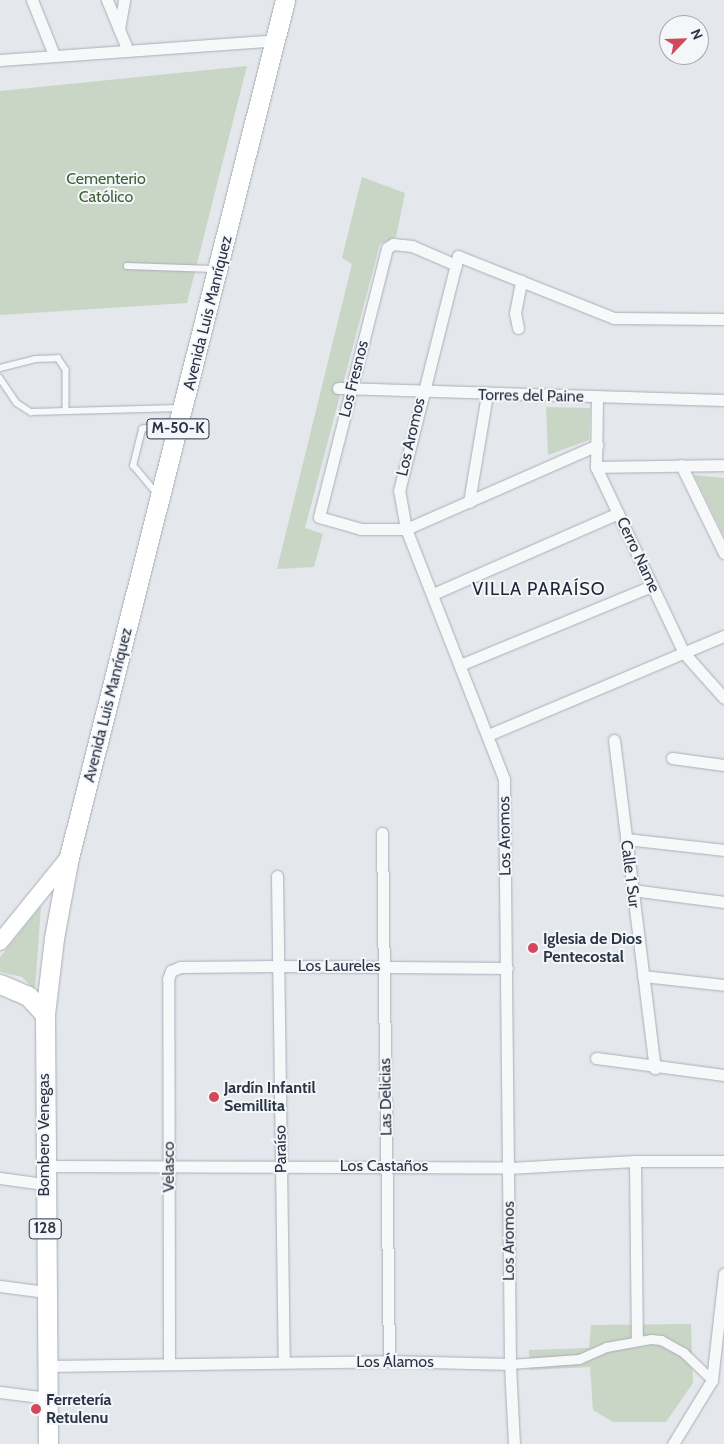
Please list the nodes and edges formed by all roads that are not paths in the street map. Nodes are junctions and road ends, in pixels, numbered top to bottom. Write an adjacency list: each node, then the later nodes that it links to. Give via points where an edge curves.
1 (32, 0): 8 (street)
2 (107, 0): 5 (street)
3 (124, 0): 5 (street)
4 (285, 0): 6 (main road, Avenida Luis Manríquez / M-50-K)
5 (119, 29): 7 (street)
6 (276, 40): 7 (street); 12 (main road, Avenida Luis Manríquez / M-50-K)
7 (128, 51): 8 (street)
8 (54, 55): 9 (street)
9 (0, 60)
10 (457, 260): 13 (street); 18 (street, Los Fresnos, via 412,246 393,244 385,252); 20 (street, Los Aromos)
11 (127, 266): 12 (lane)
12 (219, 269): 25 (main road, Avenida Luis Manríquez / M-50-K)
13 (521, 281): 14 (street, via 622,320); 15 (street, via 515,313)
14 (724, 319)
15 (518, 328)
16 (0, 368): 24 (lane, via 36,359 58,358 66,370)
17 (0, 378): 24 (lane, via 17,403 31,412)
18 (352, 387): 19 (street, Torres del Paine); 20 (street, Torres del Paine); 33 (street, Los Fresnos, via 319,517 361,529)
19 (338, 388)
20 (422, 392): 21 (street, Torres del Paine); 33 (street, Los Aromos, via 399,491)
21 (488, 395): 22 (street, Torres del Paine); 31 (street)
22 (597, 397): 23 (street, Torres del Paine); 26 (street, Cerro Name)
23 (724, 400)
24 (66, 410): 25 (lane)
25 (182, 414): 30 (main road, Avenida Luis Manríquez / M-50-K); 30 (lane, via 142,429 133,466)
26 (597, 445): 29 (street, Cerro Name); 31 (street)
27 (681, 464): 28 (street); 29 (street); 34 (street)
28 (724, 465)
29 (596, 467): 32 (street, Cerro Name)
30 (160, 499): 48 (main road, Avenida Luis Manríquez / M-50-K)
31 (469, 502): 33 (street)
32 (618, 513): 35 (street, Cerro Name); 36 (street)
33 (406, 529): 36 (street, Los Aromos)
34 (724, 552)
35 (652, 586): 38 (street, Cerro Name); 39 (street)
36 (433, 594): 39 (street, Los Aromos)
37 (724, 636): 38 (street)
38 (684, 653): 40 (street, Cerro Name); 41 (street)
39 (460, 665): 41 (street, Los Aromos)
40 (724, 698)
41 (488, 735): 55 (street, Los Aromos, via 504,779)
42 (614, 740): 46 (street, Calle 1 Sur)
43 (672, 758): 44 (street)
44 (724, 765)
45 (382, 833): 54 (street, Las Delicias)
46 (626, 839): 47 (street); 50 (street, Calle 1 Sur)
47 (724, 850)
48 (69, 857): 52 (main road); 60 (main road, Bombero Venegas / 128)
49 (277, 876): 53 (street, Paraíso)
50 (632, 890): 51 (street); 57 (street, Calle 1 Sur)
51 (724, 902)
52 (0, 942)
53 (278, 966): 54 (street, Los Laureles); 56 (street, Los Laureles, via 180,967); 68 (street, Paraíso)
54 (384, 966): 55 (street, Los Laureles); 66 (street, Las Delicias)
55 (507, 968): 69 (street, Los Aromos)
56 (171, 971): 67 (street, Velasco, via 168,978)
57 (643, 976): 59 (street); 62 (street, Calle 1 Sur)
58 (0, 984): 60 (main road, via 22,992)
59 (724, 985)
60 (45, 1014): 70 (main road, Bombero Venegas / 128)
61 (596, 1058): 62 (street)
62 (655, 1068): 63 (street)
63 (724, 1075)
64 (635, 1161): 65 (street, Los Castaños); 69 (street, Los Castaños); 75 (street)
65 (724, 1161)
66 (387, 1165): 68 (street, Los Castaños); 69 (street, Los Castaños); 76 (street, Las Delicias)
67 (169, 1166): 68 (street, Los Castaños); 70 (street, Los Castaños); 78 (street, Velasco)
68 (281, 1166): 77 (street, Paraíso)
69 (509, 1168): 79 (street, Los Aromos)
70 (44, 1175): 71 (street, Los Castaños); 74 (main road, Bombero Venegas / 128)
71 (0, 1178)
72 (724, 1274): 81 (street)
73 (0, 1286): 74 (street)
74 (46, 1292): 80 (main road, Bombero Venegas / 128)
75 (637, 1340): 79 (street, Los Álamos, via 606,1347 579,1359); 81 (street, Los Álamos, via 662,1340)
76 (389, 1361): 77 (street, Los Álamos); 79 (street, Los Álamos)
77 (284, 1362): 78 (street, Los Álamos)
78 (169, 1364): 80 (street, Los Álamos)
79 (510, 1364): 86 (street, Los Aromos)
80 (47, 1366): 84 (main road, Bombero Venegas / 128)
81 (712, 1380): 82 (street); 87 (street)
82 (724, 1380)
83 (0, 1392): 84 (street)
84 (48, 1398): 85 (main road, Bombero Venegas / 128)
85 (48, 1444)
86 (514, 1444)
87 (673, 1444)

